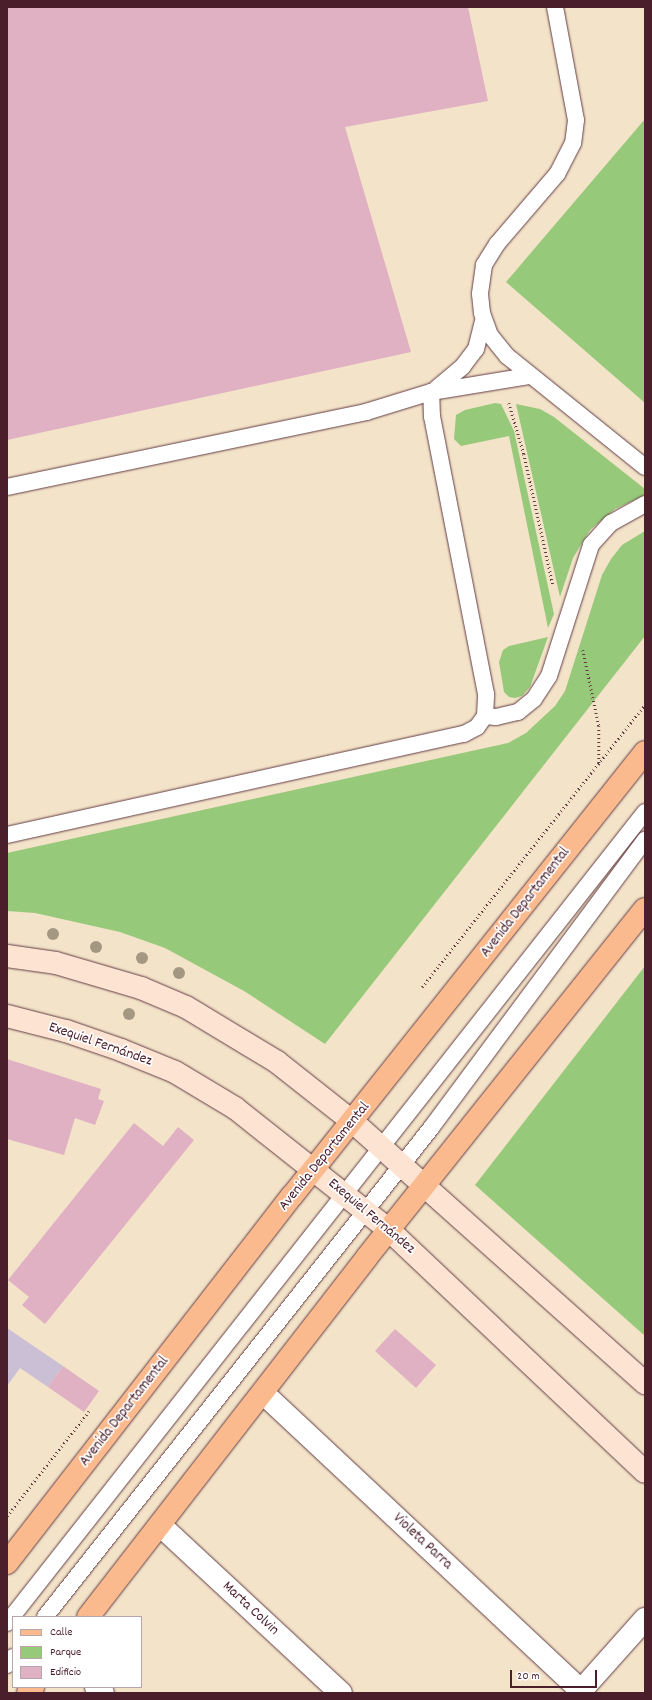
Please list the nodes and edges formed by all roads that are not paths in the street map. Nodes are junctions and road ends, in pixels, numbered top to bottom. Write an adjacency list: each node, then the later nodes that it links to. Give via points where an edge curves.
1 (555, 7): 2 (lane, via 576,120 573,143 557,174 497,244 484,266 480,294)
2 (483, 321): 3 (lane, via 499,348); 4 (lane, via 479,342 463,366)
3 (529, 376): 4 (lane); 5 (lane)
4 (431, 392): 6 (lane, via 366,412); 8 (lane, via 432,417 486,694)
5 (645, 467)
6 (7, 487)
7 (645, 504): 8 (lane, via 611,523 591,545 565,618 549,676 534,700 518,712 496,717)
8 (485, 716): 11 (lane, via 477,727 464,734)
9 (645, 752): 16 (main road, Avenida Departamental)
10 (645, 812): 17 (lane)
11 (7, 835)
12 (645, 840): 18 (lane, via 509,1025)
13 (645, 909): 20 (main road)
14 (7, 956): 16 (main road, via 94,972 186,1007 277,1062)
15 (7, 1016): 19 (main road, Exequiel Fernández, via 66,1031 175,1072 235,1108)
16 (353, 1122): 17 (main road); 19 (main road, Avenida Departamental)
17 (383, 1148): 18 (main road); 21 (lane)
18 (402, 1164): 20 (main road); 22 (lane)
19 (314, 1170): 21 (main road, Exequiel Fernández); 29 (main road, Avenida Departamental)
20 (425, 1185): 23 (main road); 24 (main road)
21 (344, 1195): 22 (main road, Exequiel Fernández); 30 (lane)
22 (365, 1211): 23 (main road, Exequiel Fernández); 31 (lane)
23 (389, 1230): 25 (main road); 26 (main road, Exequiel Fernández)
24 (645, 1383)
25 (263, 1392): 28 (main road); 34 (street, Violeta Parra)
26 (637, 1456): 27 (main road, Exequiel Fernández)
27 (645, 1472)
28 (160, 1524): 32 (main road); 35 (street, Marta Colvin)
29 (7, 1563)
30 (13, 1616)
31 (46, 1616)
32 (89, 1616)
33 (645, 1619): 34 (street)
34 (580, 1692)
35 (341, 1693)

